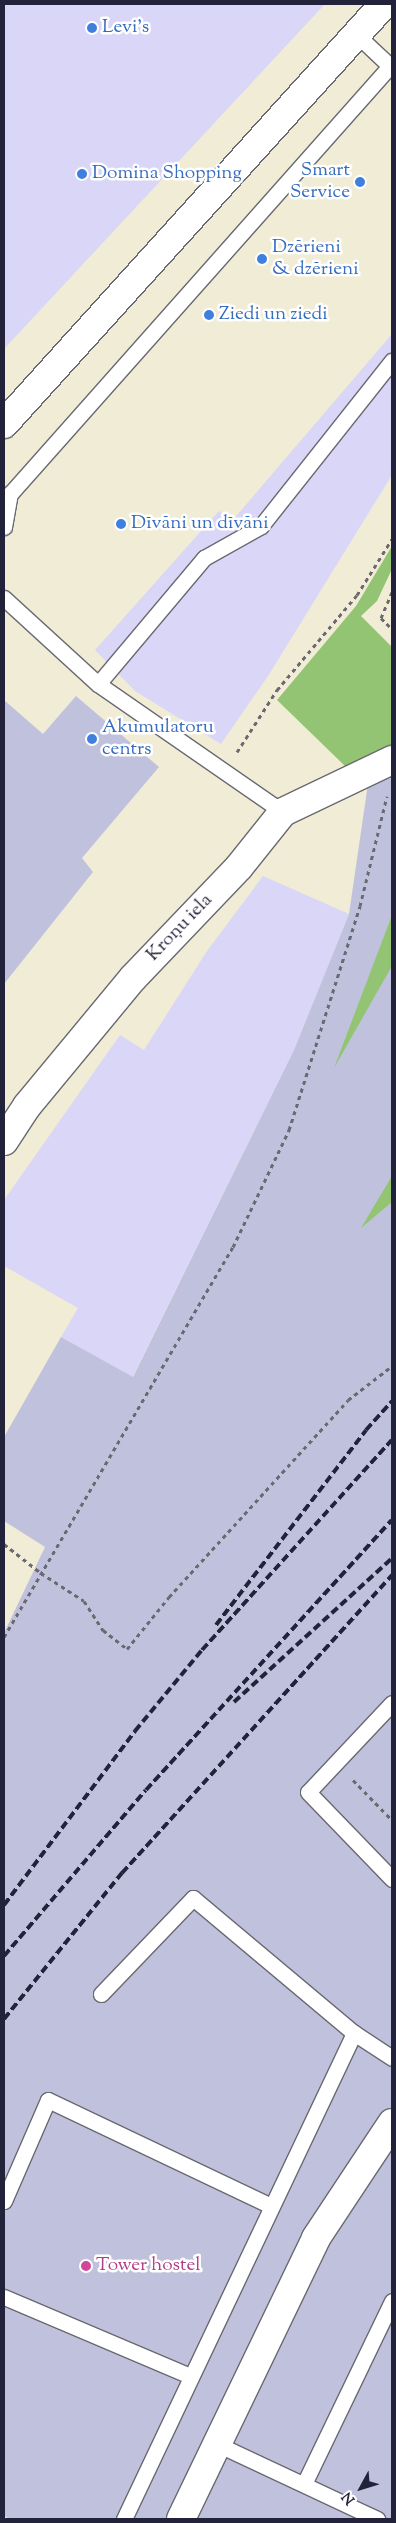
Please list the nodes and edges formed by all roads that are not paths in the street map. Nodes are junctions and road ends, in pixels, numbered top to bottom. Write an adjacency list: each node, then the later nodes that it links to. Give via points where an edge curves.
1 (384, 4): 2 (street)
2 (358, 36): 3 (lane); 5 (street)
3 (391, 65): 6 (lane, via 10,494)
4 (392, 361): 8 (lane, via 261,526 204,558)
5 (4, 424)
6 (4, 526)
7 (4, 598): 8 (lane)
8 (98, 684): 10 (lane)
9 (392, 760): 10 (street, Kroņu iela)
10 (284, 812): 11 (street, Kroņu iela, via 239,867 133,978 27,1106)
11 (4, 1140)
12 (392, 1703): 13 (lane, via 308,1792)
13 (392, 1879)
14 (101, 1994): 15 (lane, via 193,1898)
15 (354, 2033): 16 (lane); 19 (lane)
16 (392, 2058)
17 (392, 2122): 23 (street, via 316,2238)
18 (4, 2201): 19 (lane, via 48,2100)
19 (271, 2206): 22 (lane)
20 (4, 2297): 22 (lane)
21 (392, 2301): 24 (lane)
22 (190, 2376): 25 (lane)
23 (216, 2444): 24 (lane); 26 (street)
24 (304, 2484): 27 (lane)
25 (124, 2519)
26 (181, 2519)
27 (377, 2519)

